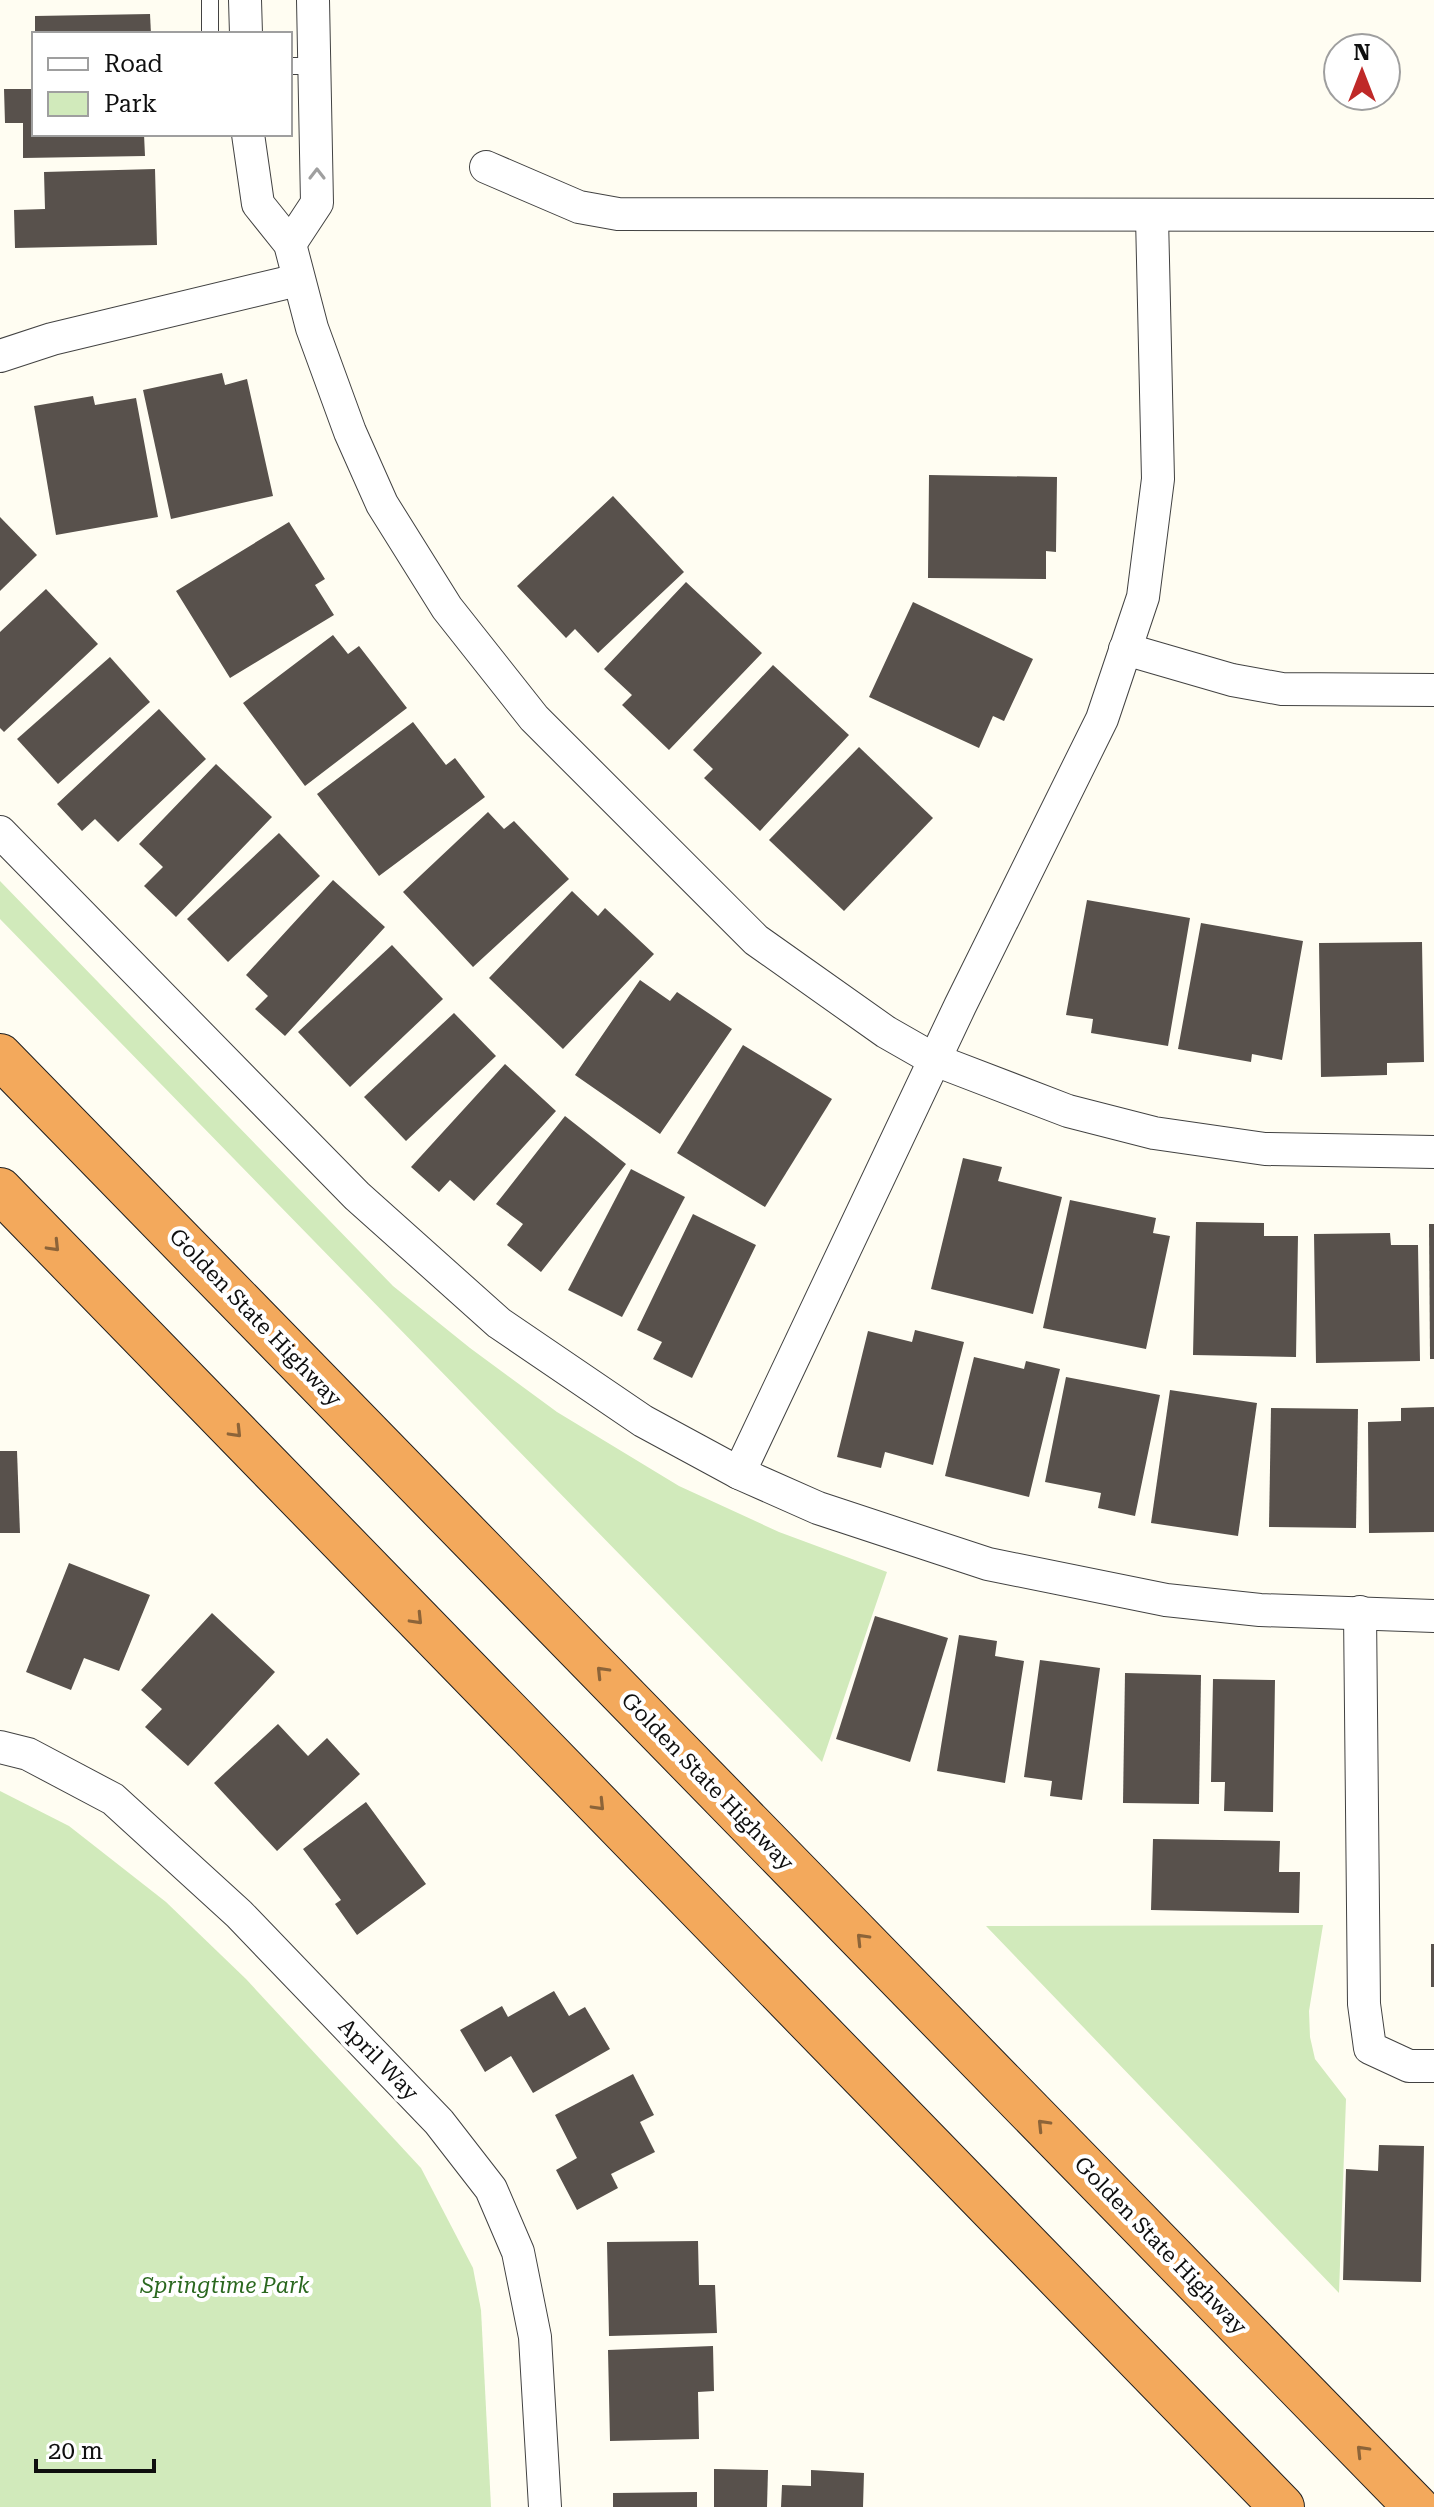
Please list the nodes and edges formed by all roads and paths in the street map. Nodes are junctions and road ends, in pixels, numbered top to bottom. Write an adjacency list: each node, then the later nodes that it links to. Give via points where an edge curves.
1 (210, 0): 4 (lane)
2 (245, 0): 5 (street)
3 (313, 0): 6 (street)
4 (210, 32)
5 (246, 32)
6 (303, 66): 11 (street, one-way to 6, via 317,203)
7 (248, 136): 11 (street, via 258,204)
8 (486, 167): 10 (street, via 579,207 618,214)
9 (1434, 215): 10 (street)
10 (1152, 217): 14 (street, via 1158,479 1143,597)
11 (290, 244): 12 (street)
12 (298, 280): 13 (street); 18 (street, via 350,432 382,504 447,608 534,718 756,940 886,1032)
13 (0, 356)
14 (1125, 649): 15 (street, via 1282,689); 18 (street, via 1102,719)
15 (1434, 690)
16 (0, 832): 21 (street, via 357,1196 499,1323 643,1421)
17 (0, 1056): 28 (highway, Golden State Highway, one-way to 17)
18 (935, 1060): 19 (street, via 1068,1111 1154,1133 1265,1149); 21 (street)
19 (1434, 1152)
20 (0, 1190): 27 (highway, one-way to 27)
21 (739, 1473): 22 (street, via 818,1508 988,1564 1059,1580 1245,1609)
22 (1360, 1612): 23 (street); 25 (street, via 1364,2004 1370,2048 1409,2066)
23 (1434, 1616)
24 (0, 1747): 26 (street, April Way, via 28,1754 113,1799 239,1914 439,2122 491,2189 518,2252 535,2337)
25 (1434, 2066)
26 (545, 2507)
27 (1282, 2507)
28 (1416, 2507)

